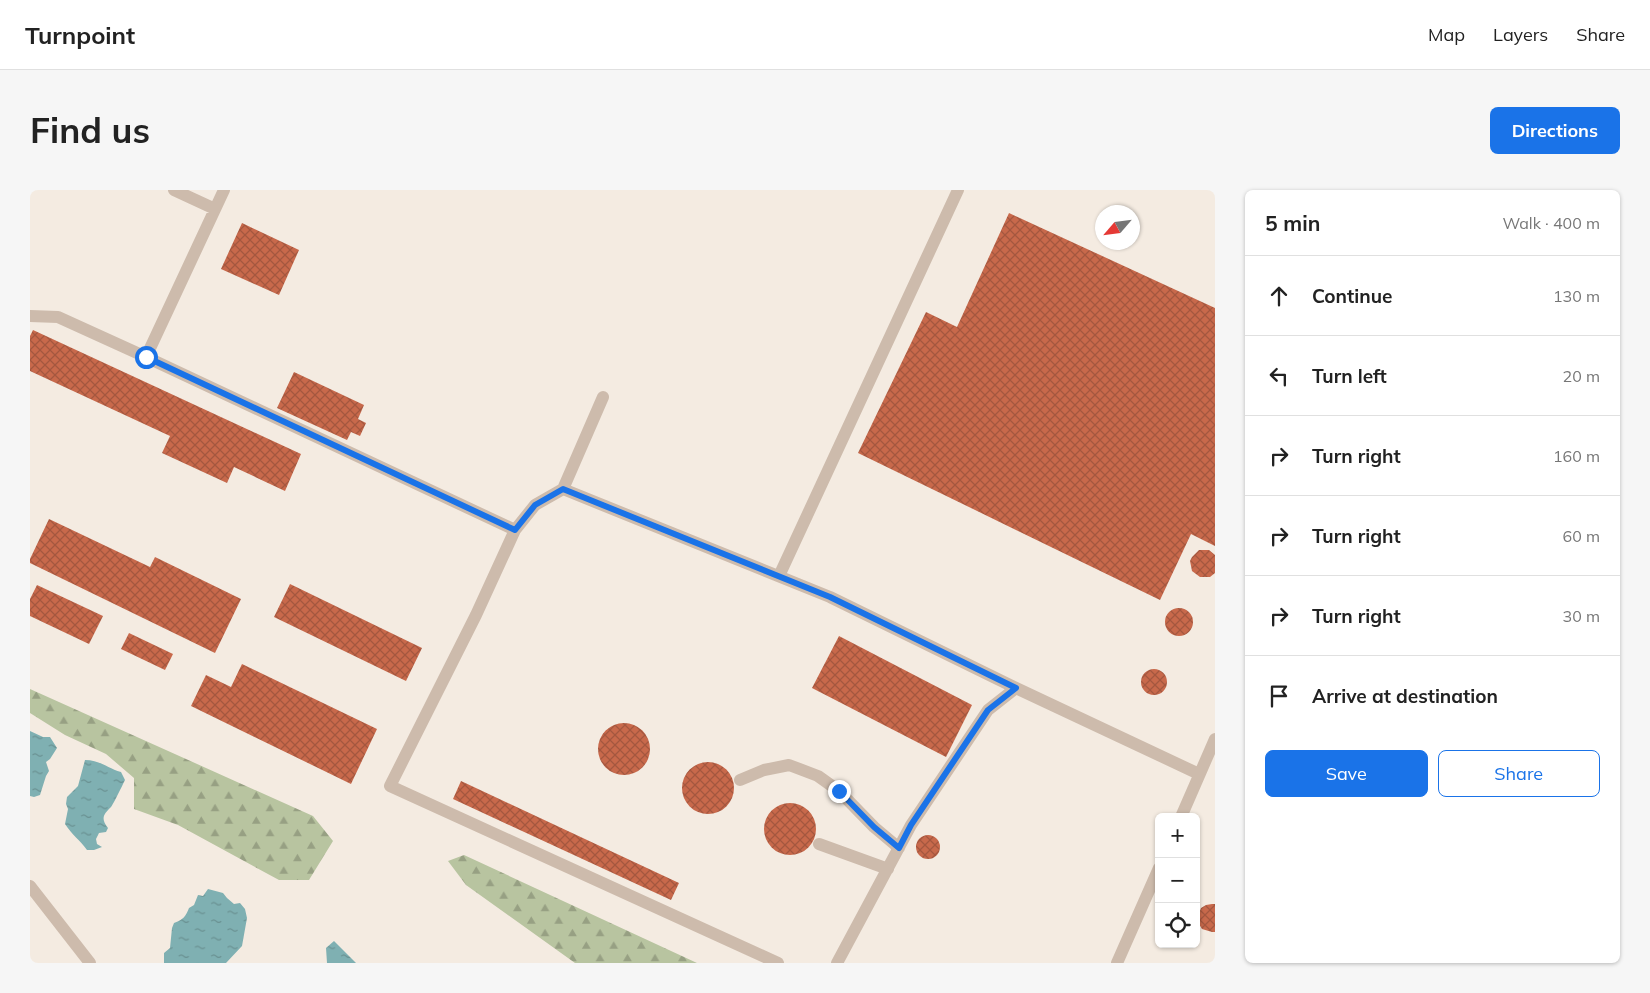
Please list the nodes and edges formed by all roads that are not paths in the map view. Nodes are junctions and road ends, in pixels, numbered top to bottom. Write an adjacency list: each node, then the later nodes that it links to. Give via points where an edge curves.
1 (174, 190): 4 (lane)
2 (224, 190): 4 (lane)
3 (958, 190): 10 (lane)
4 (215, 208): 6 (lane)
5 (30, 316): 6 (lane, via 58,317)
6 (146, 357): 9 (lane)
7 (603, 397): 8 (lane)
8 (563, 489): 9 (lane, via 535,505); 10 (lane)
9 (515, 530): 22 (lane, via 390,786)
10 (779, 576): 11 (lane, via 830,597)
11 (1016, 688): 13 (lane); 17 (lane, via 988,710)
12 (1215, 739): 13 (lane)
13 (1199, 774): 15 (lane)
14 (740, 780): 17 (lane, via 764,770 789,765 818,776 839,791)
15 (1183, 813)
16 (819, 844): 18 (lane)
17 (899, 848): 18 (lane)
18 (888, 869): 23 (lane)
19 (1155, 877): 24 (lane)
20 (30, 886): 21 (lane)
21 (90, 963)
22 (778, 963)
23 (837, 963)
24 (1117, 963)

